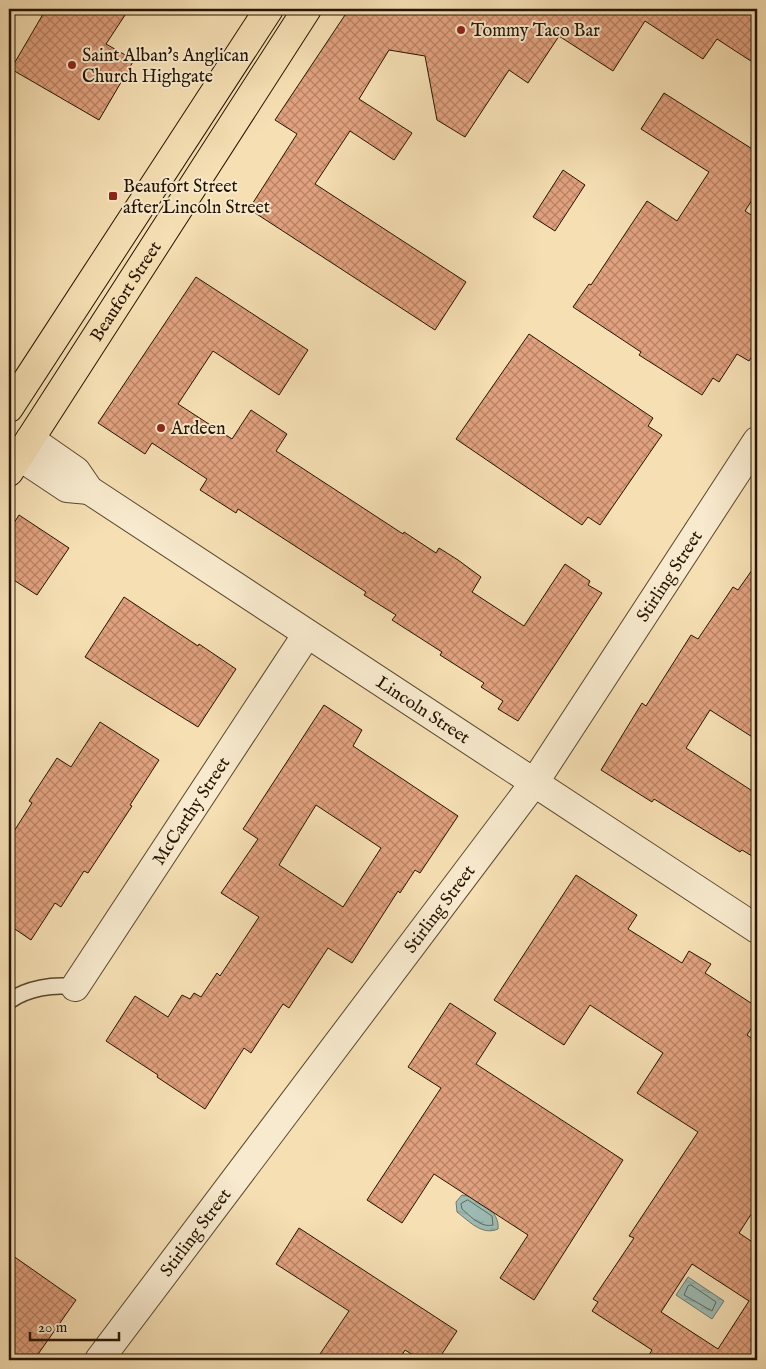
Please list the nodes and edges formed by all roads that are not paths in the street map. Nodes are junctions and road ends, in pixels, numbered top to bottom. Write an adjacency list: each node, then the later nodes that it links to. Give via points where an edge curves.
1 (268, 9): 2 (street); 3 (main road, Beaufort Street)
2 (301, 18): 5 (main road, Beaufort Street)
3 (9, 408)
4 (757, 441): 7 (street, Stirling Street)
5 (19, 456): 6 (street, Lincoln Street, via 76,471 89,490)
6 (307, 634): 7 (street, Lincoln Street); 9 (street, McCarthy Street)
7 (534, 783): 8 (street, Lincoln Street); 11 (street, Stirling Street)
8 (757, 929)
9 (75, 987): 10 (lane, via 43,987)
10 (9, 1000)
11 (99, 1360)

